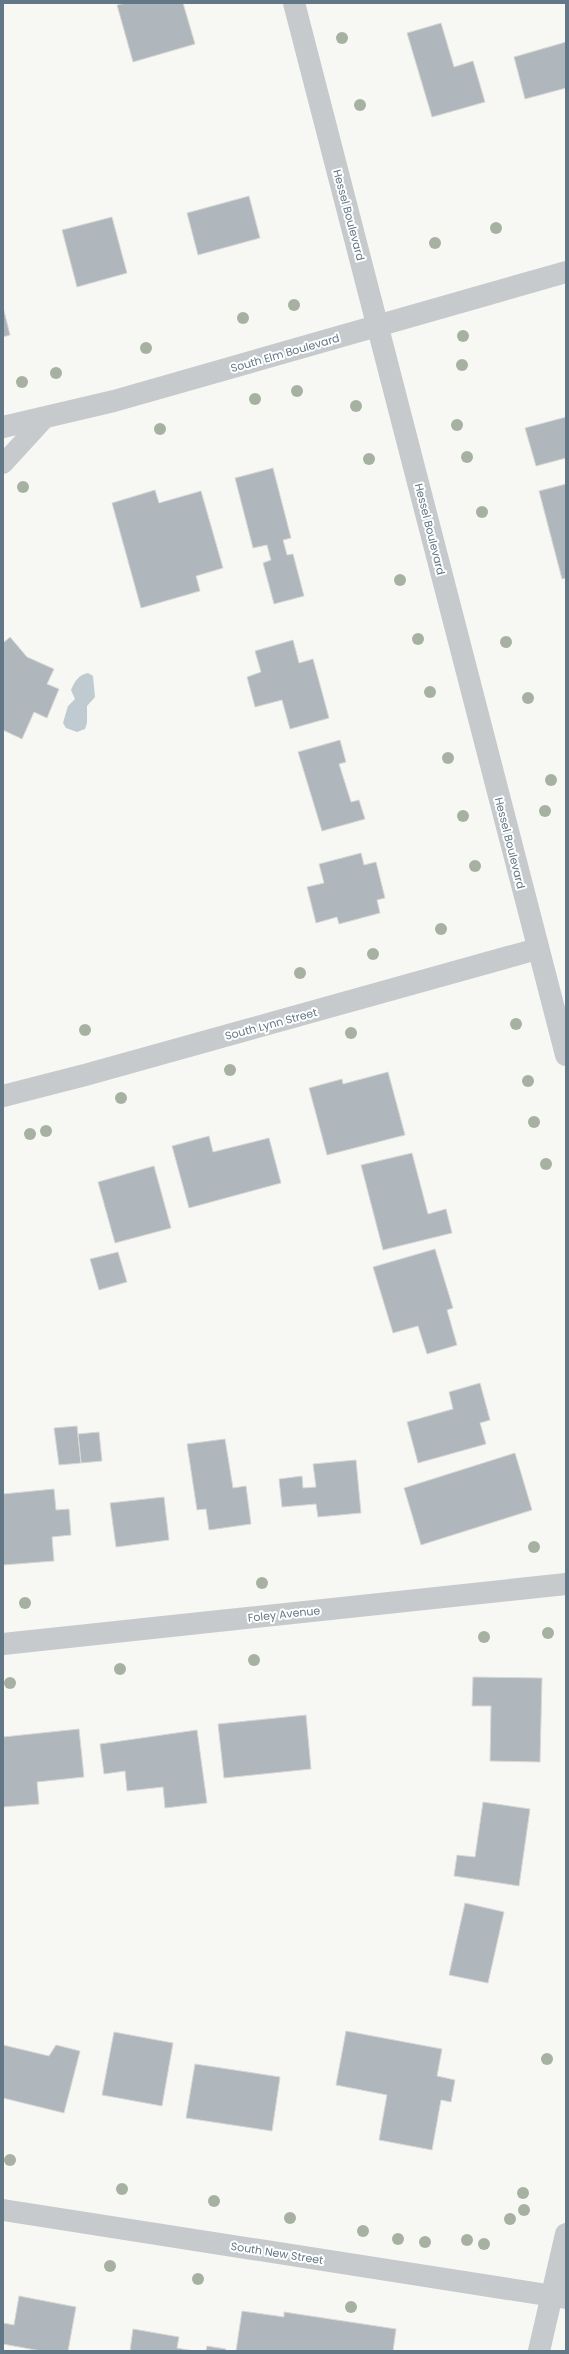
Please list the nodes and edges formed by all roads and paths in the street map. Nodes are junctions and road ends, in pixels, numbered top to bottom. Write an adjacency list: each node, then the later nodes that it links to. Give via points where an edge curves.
1 (294, 3): 3 (street, Hessel Boulevard)
2 (566, 272): 3 (street, South Elm Boulevard)
3 (378, 326): 4 (street, South Elm Boulevard, via 122,398); 7 (street, Hessel Boulevard)
4 (48, 416): 5 (street, South Elm Boulevard); 6 (lane)
5 (3, 427)
6 (3, 464)
7 (537, 949): 8 (street, Hessel Boulevard); 9 (street, South Lynn Street)
8 (566, 1055)
9 (3, 1096)
10 (566, 1584): 11 (street, Foley Avenue)
11 (3, 1644)
12 (3, 2210): 14 (street, South New Street)
13 (566, 2234): 14 (street)
14 (558, 2297): 15 (street)
15 (540, 2351)

